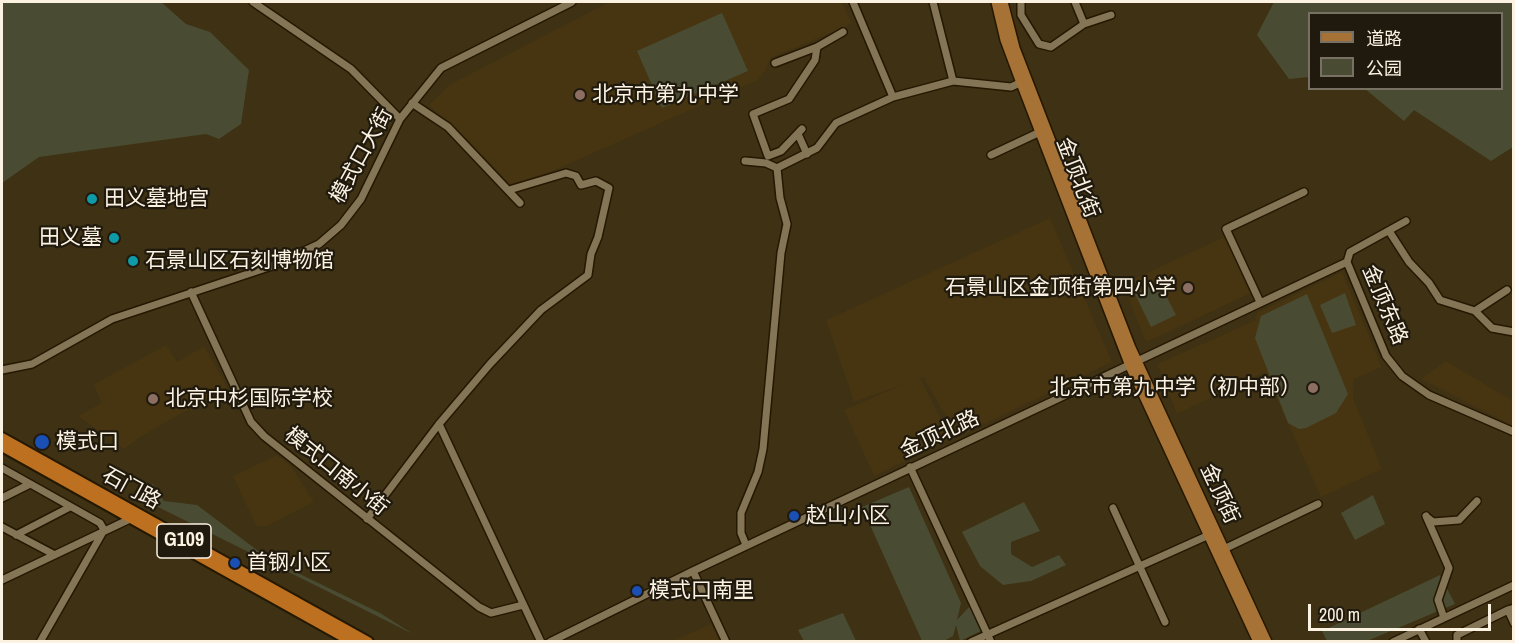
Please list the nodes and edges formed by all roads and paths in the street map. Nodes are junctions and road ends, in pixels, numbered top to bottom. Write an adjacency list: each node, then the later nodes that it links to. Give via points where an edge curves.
1 (253, 2): 18 (street, via 351,69)
2 (572, 2): 17 (street, 模式口大街, via 441,69)
3 (853, 2): 16 (street)
4 (933, 2): 14 (street)
5 (996, 2): 15 (main road, 金顶北街, via 1005,40)
6 (1003, 2): 15 (main road, 金顶北街)
7 (1021, 2): 10 (street, via 1021,15 1039,44 1051,48)
8 (1075, 2): 10 (street)
9 (1111, 15): 10 (street)
10 (1084, 24)
11 (843, 32): 12 (street)
12 (816, 47): 13 (street); 20 (street, via 815,60 789,99 753,114 768,156 781,151 800,131)
13 (776, 63)
14 (953, 81): 15 (street, via 1011,87); 16 (street)
15 (1024, 81): 19 (main road, 金顶北街); 35 (main road, 金顶北街)
16 (892, 97): 20 (street, via 836,123 817,148)
17 (412, 103): 18 (street, 模式口大街); 24 (street, via 448,127)
18 (400, 119): 31 (street, 模式口大街, via 361,199 342,225 319,244 273,266)
19 (1040, 132): 21 (street); 35 (main road, 金顶北街)
20 (807, 154): 23 (street)
21 (991, 155)
22 (745, 161): 23 (street)
23 (777, 168): 55 (street, via 788,224 781,253 763,448 741,513 741,533)
24 (509, 190): 26 (street); 37 (street, via 566,173 576,176 581,185 596,181 609,188 588,275 541,310)
25 (1304, 192): 32 (street, via 1226,229)
26 (519, 203)
27 (1406, 221): 28 (street, 金顶北路)
28 (1389, 231): 29 (street, 金顶北路, via 1350,252); 33 (street, via 1440,300)
29 (1347, 262): 32 (street, 金顶北路); 38 (street, 金顶东路, via 1386,356 1402,376 1429,395)
30 (1507, 290): 33 (street)
31 (191, 292): 36 (street, 模式口大街, via 112,319 32,364); 50 (street, 模式口南小街, via 251,422)
32 (1260, 302): 35 (street, 金顶北路)
33 (1475, 311): 34 (street, via 1492,328)
34 (1514, 332)
35 (1134, 364): 41 (street, 金顶北路); 54 (main road, 金顶街); 56 (main road, 金顶街)
36 (2, 370)
37 (439, 424): 50 (street); 62 (street)
38 (1514, 432)
39 (2, 438): 49 (highway, 石门路 / G109)
40 (2, 446): 49 (highway, 石门路 / G109)
41 (910, 467): 55 (street, 金顶北路); 68 (street)
42 (2, 468): 43 (street)
43 (30, 484): 44 (street); 47 (street)
44 (2, 498)
45 (1477, 501): 64 (street, via 1459,520 1433,522 1426,516 1449,568 1438,600)
46 (1318, 504): 56 (street)
47 (70, 507): 52 (street, via 100,523); 53 (street)
48 (1113, 508): 58 (street)
49 (133, 517): 52 (street); 70 (highway, 石门路 / G109); 71 (highway, 石门路 / G109)
50 (368, 519): 62 (street, 模式口南小街, via 479,608 491,613)
51 (2, 527): 53 (street)
52 (105, 530): 57 (street); 69 (street)
53 (16, 535): 57 (street)
54 (1209, 535): 58 (street); 77 (main road, 金顶街)
55 (746, 545): 59 (street, 金顶北路)
56 (1224, 549): 78 (main road, 金顶街)
57 (53, 554): 60 (street)
58 (1140, 567): 65 (street); 68 (street)
59 (693, 570): 73 (street, 金顶北路); 74 (street)
60 (2, 580)
61 (1514, 585): 64 (street)
62 (523, 605): 72 (street)
63 (1510, 609): 66 (street); 81 (street, via 1457,635)
64 (1444, 618): 67 (street)
65 (1165, 622)
66 (1514, 623)
67 (1419, 629): 79 (street); 80 (street)
68 (988, 634): 75 (street); 76 (street)
69 (40, 642)
70 (353, 642)
71 (368, 642)
72 (541, 642)
73 (550, 642)
74 (726, 642)
75 (971, 642)
76 (991, 642)
77 (1258, 642)
78 (1267, 642)
79 (1393, 642)
80 (1426, 642)
81 (1457, 642)

